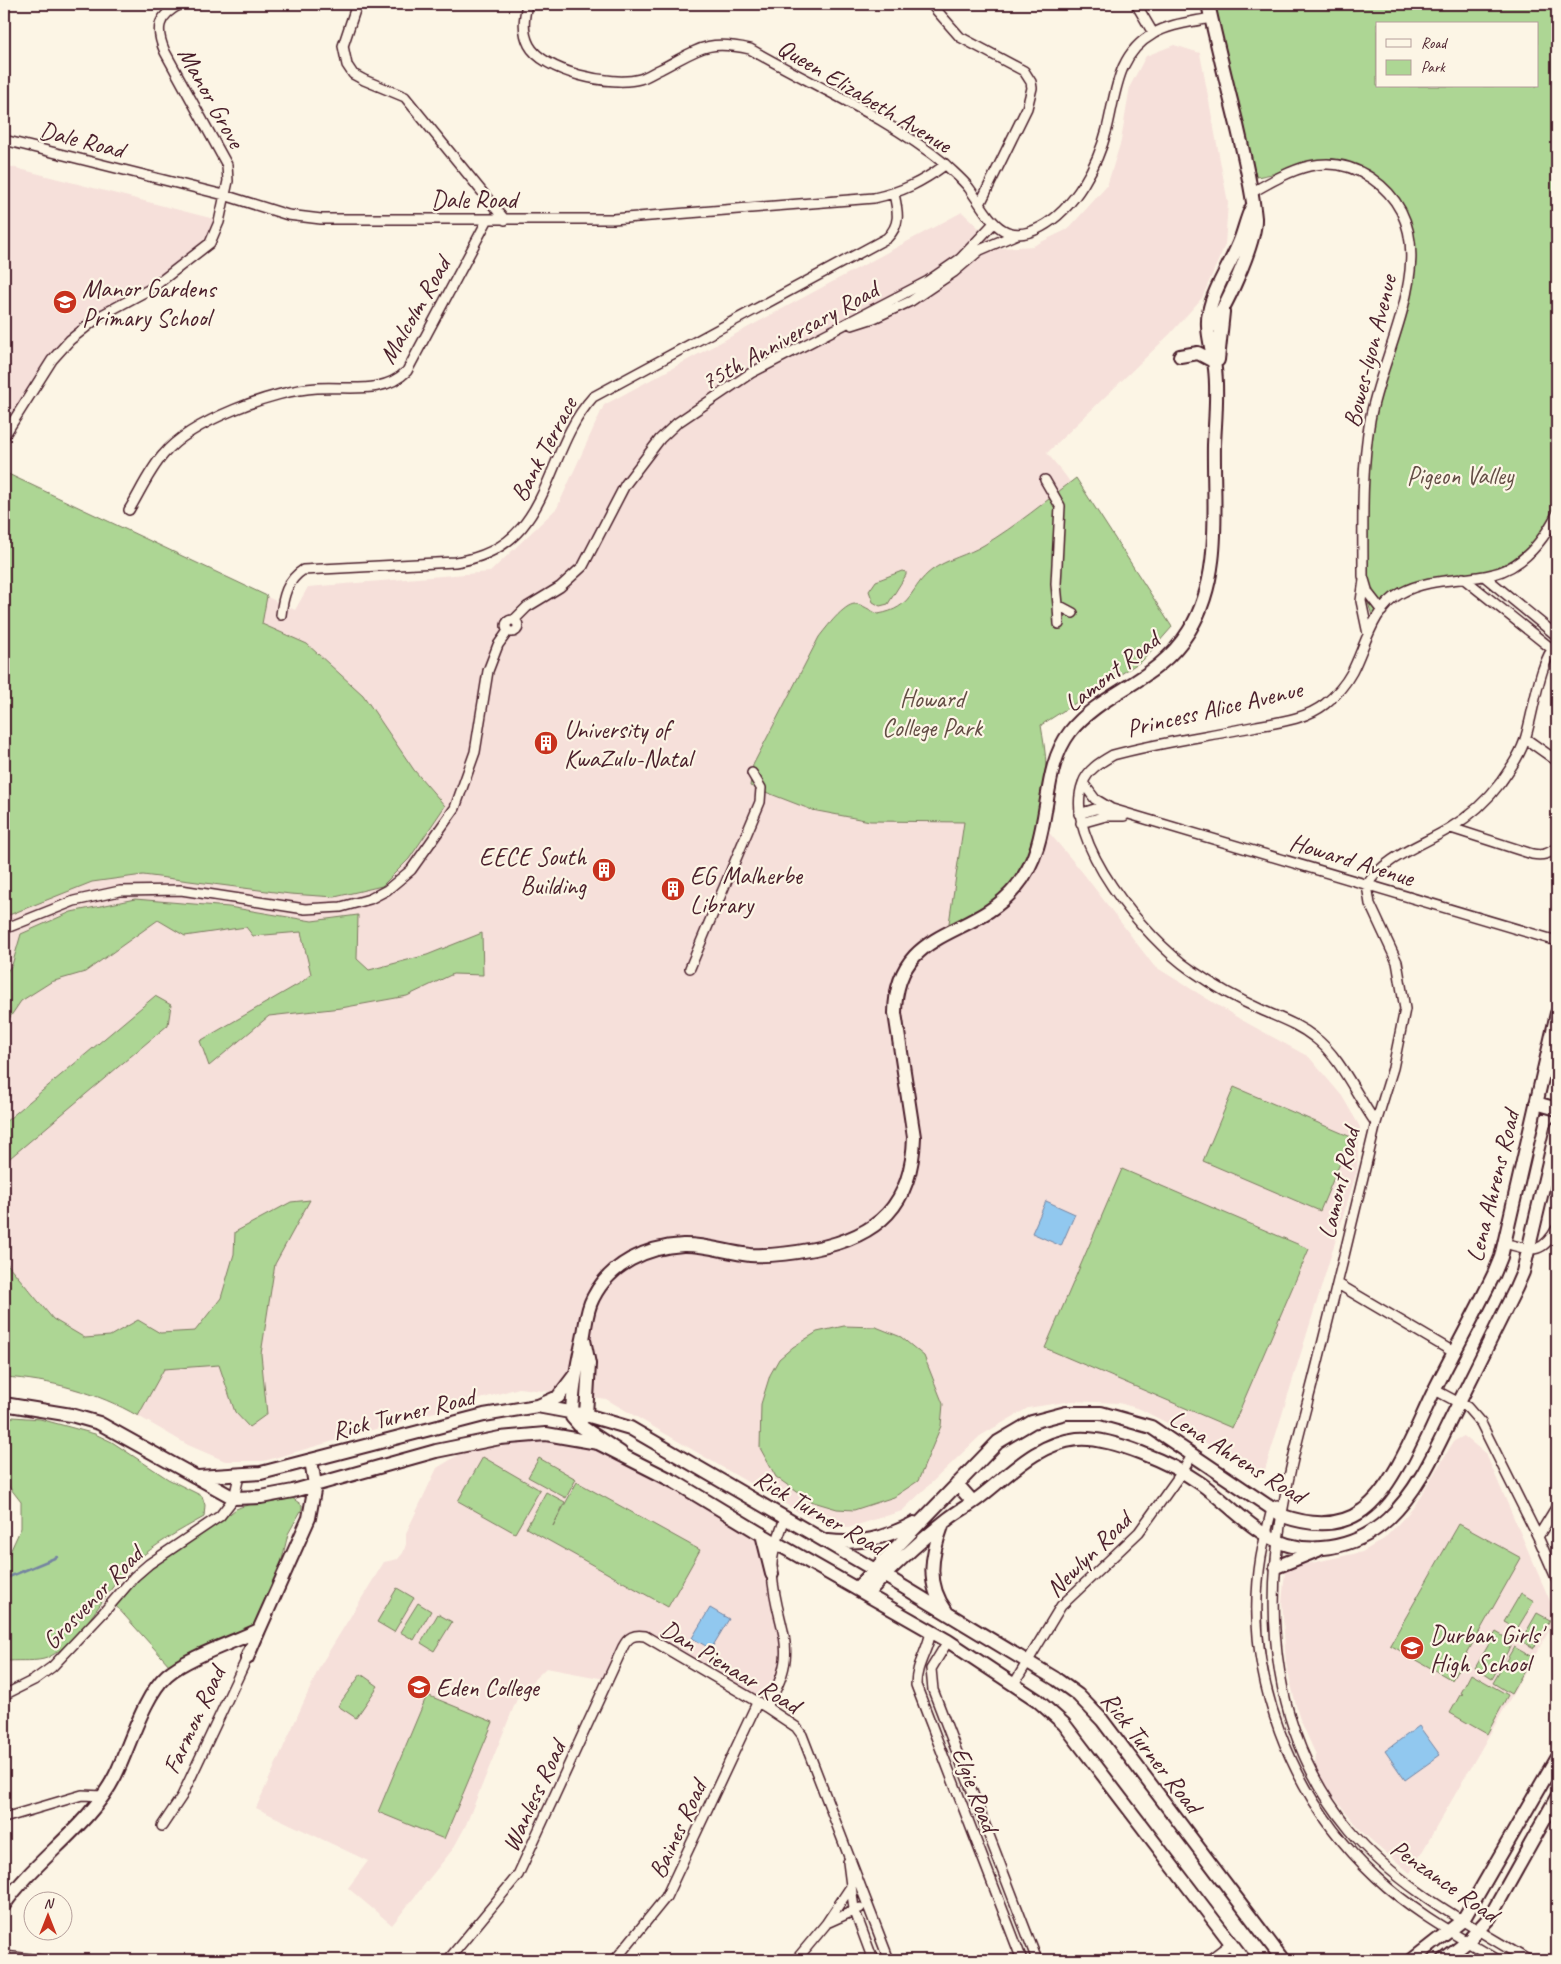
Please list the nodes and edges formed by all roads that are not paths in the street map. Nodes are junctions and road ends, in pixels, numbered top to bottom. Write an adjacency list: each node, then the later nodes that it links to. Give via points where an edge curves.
1 (180, 4): 13 (street, Manor Grove, via 170,9 158,30 165,52 227,165 228,181)
2 (357, 4): 17 (street, via 343,46 347,65 353,74 405,97)
3 (527, 4): 10 (street, Queen Elizabeth Avenue, via 524,30 529,46 544,60 563,70 622,82 641,79 691,51 707,46 726,44 750,49 879,120)
4 (930, 4): 14 (street, via 960,37 1024,71 1031,82 1027,108)
5 (1136, 4): 8 (street)
6 (1208, 4): 7 (main road)
7 (1211, 18): 8 (street); 11 (main road)
8 (1153, 33): 19 (street, via 1138,44 1124,63 1099,151 1079,189 1043,226)
9 (4, 140): 13 (street, Dale Road)
10 (945, 165): 12 (street, Dale Road, via 922,182); 14 (street, Queen Elizabeth Avenue)
11 (1251, 193): 15 (main road); 31 (street, Bowes-lyon Avenue, via 1304,166 1324,163 1344,166 1380,184 1396,202 1406,227 1410,251 1407,299 1379,381 1365,451)
12 (894, 194): 17 (street, Dale Road, via 689,214); 35 (street, Bank Terrace, via 897,225 887,238 593,397 577,419 536,508 500,547 474,559 455,562 304,570 290,582)
13 (224, 195): 16 (street, Dale Road, via 288,215 321,219); 25 (street, Manor Grove, via 219,222 210,243 152,288 100,316 70,340 52,360)
14 (980, 204): 18 (street, Queen Elizabeth Avenue)
15 (1252, 207): 20 (main road, via 1255,219 1250,243); 21 (main road, Lamont Road, via 1209,311)
16 (488, 219): 17 (street, Dale Road); 27 (street, Malcolm Road, via 408,371 399,380 378,387 316,388 282,393 219,417 164,453)
17 (505, 220)
18 (993, 224): 19 (street); 22 (street, 75th Anniversary Road, via 960,259 928,281)
19 (1017, 234): 22 (street, via 980,250 911,301 874,318)
20 (1223, 308): 21 (main road); 24 (main road, Lamont Road, via 1218,362)
21 (1209, 329): 24 (main road, Lamont Road)
22 (836, 330): 51 (street, 75th Anniversary Road, via 751,373 677,423 650,451 625,484 583,566 560,587 527,607 516,622 516,630 508,631 498,645 488,671 475,752 454,808 411,870 387,890 370,899 341,907 305,909 181,890 120,891 74,901)
23 (1180, 356): 24 (main road, via 1198,353)
24 (1214, 365): 63 (main road, Lamont Road, via 1213,557 1202,604 1190,629 1166,661 1092,711 1070,732 1056,759 1034,859 1017,887 993,908 930,942 914,956 900,976 895,993 895,1013 914,1137 906,1184 882,1219 869,1231 806,1251 752,1255 685,1245 648,1251 621,1265 602,1284 592,1298)
25 (4, 436)
26 (1045, 480): 32 (street, via 1060,506)
27 (129, 510)
28 (1557, 514): 29 (street, Princess Alice Avenue, via 1540,541 1523,559)
29 (1484, 576): 30 (street, Princess Alice Avenue); 38 (street)
30 (1463, 578): 33 (street, Princess Alice Avenue, via 1416,587 1400,594); 39 (street)
31 (1364, 580): 33 (street, Bowes-lyon Avenue, via 1368,593); 37 (street, via 1360,601)
32 (1058, 605): 34 (street); 36 (street)
33 (1382, 611): 37 (street, Princess Alice Avenue)
34 (1073, 613)
35 (281, 615)
36 (1059, 624)
37 (1368, 634): 43 (street, Princess Alice Avenue, via 1352,672 1325,704 1311,712 1113,755 1090,770)
38 (1557, 636)
39 (1555, 648): 40 (street)
40 (1526, 739): 41 (street); 48 (street, via 1500,783 1477,809)
41 (1557, 761)
42 (752, 774): 53 (street, via 761,788 760,802)
43 (1083, 783): 44 (street, Howard Avenue, via 1095,799); 45 (street)
44 (1112, 809): 45 (street, Howard Avenue); 46 (street, Howard Avenue)
45 (1078, 814): 47 (street)
46 (1135, 816): 47 (street, Howard Avenue, via 1106,816); 50 (street, Howard Avenue)
47 (1081, 823): 57 (street, Lamont Road, via 1094,855 1112,885 1158,944 1221,990 1296,1024 1316,1038 1336,1061)
48 (1451, 828): 49 (street, via 1532,854 1549,853); 50 (street, via 1387,863)
49 (1557, 847)
50 (1367, 885): 52 (street, Howard Avenue); 57 (street, via 1370,904 1396,962 1406,1008 1393,1068)
51 (4, 929)
52 (1557, 941)
53 (690, 968)
54 (1557, 1013): 55 (main road, Lena Ahrens Road)
55 (1536, 1103): 56 (main road); 60 (main road, Lena Ahrens Road)
56 (1557, 1108)
57 (1376, 1123): 62 (street, Lamont Road)
58 (1557, 1128): 61 (main road, Lena Ahrens Road)
59 (1557, 1228): 61 (street, via 1545,1246)
60 (1504, 1243): 61 (street); 64 (main road, Lena Ahrens Road, via 1494,1274)
61 (1528, 1249): 67 (main road, Lena Ahrens Road, via 1516,1288)
62 (1338, 1284): 64 (street); 84 (street, Lamont Road)
63 (583, 1338): 65 (main road); 70 (main road, via 589,1364)
64 (1455, 1353): 66 (main road, Lena Ahrens Road)
65 (575, 1374): 69 (main road, via 558,1396); 71 (main road)
66 (1435, 1390): 67 (street); 84 (main road, Lena Ahrens Road, via 1389,1481 1363,1510 1348,1518 1317,1524 1298,1522)
67 (1459, 1403): 90 (street, via 1481,1423); 94 (main road, Lena Ahrens Road, via 1420,1479 1388,1518 1352,1541)
68 (4, 1404): 78 (main road, via 99,1423)
69 (537, 1406): 71 (main road, Rick Turner Road); 75 (main road, Rick Turner Road, via 484,1415)
70 (586, 1415): 71 (main road); 86 (main road, Rick Turner Road, via 630,1428)
71 (574, 1417): 72 (main road); 73 (main road)
72 (546, 1434): 73 (main road, Rick Turner Road, via 598,1443); 80 (main road, Rick Turner Road, via 478,1442)
73 (621, 1453): 88 (main road, Rick Turner Road)
74 (1193, 1454): 76 (street, Newlyn Road); 79 (main road, Lena Ahrens Road, via 1151,1427 1132,1420 1101,1413 1066,1413 1040,1419 1012,1432 990,1449); 84 (main road, Lena Ahrens Road)
75 (311, 1460): 77 (main road, Rick Turner Road); 80 (main road, Farmon Road)
76 (1182, 1472): 82 (main road, Lena Ahrens Road, via 1120,1445 1077,1439 1053,1445 1024,1460); 89 (main road, Lena Ahrens Road); 107 (street, Newlyn Road, via 1139,1532 1061,1606)
77 (239, 1476): 78 (main road, Rick Turner Road); 81 (street, Grosvenor Road)
78 (198, 1477): 81 (main road)
79 (957, 1484): 82 (main road); 85 (main road, Lena Ahrens Road)
80 (314, 1485): 81 (main road, Rick Turner Road, via 261,1497); 101 (main road, Farmon Road, via 309,1518)
81 (234, 1498): 111 (street, Grosvenor Road, via 220,1516 134,1577 52,1667)
82 (973, 1502): 87 (main road, Lena Ahrens Road)
83 (1557, 1506): 90 (street)
84 (1278, 1512): 89 (street, Penzance Road); 92 (street, Penzance Road)
85 (927, 1516): 91 (main road, via 877,1539 843,1543); 96 (main road, Lena Ahrens Road)
86 (785, 1518): 91 (main road, Rick Turner Road); 93 (street, Baines Road)
87 (942, 1524): 96 (main road, Lena Ahrens Road); 100 (main road, via 933,1552 931,1573 936,1594)
88 (762, 1534): 93 (main road, Rick Turner Road); 97 (main road)
89 (1266, 1535): 92 (main road, Lena Ahrens Road); 110 (street, Penzance Road, via 1261,1558 1258,1613)
90 (1538, 1537): 98 (street)
91 (822, 1540): 96 (main road, Rick Turner Road)
92 (1279, 1541): 94 (main road, Lena Ahrens Road, via 1306,1548); 95 (street, Penzance Road)
93 (776, 1543): 97 (street, Baines Road); 99 (main road, Rick Turner Road)
94 (1327, 1548): 95 (main road)
95 (1276, 1567): 109 (street, Penzance Road, via 1274,1640)
96 (878, 1572): 99 (main road, Lena Ahrens Road); 100 (main road, Rick Turner Road)
97 (772, 1574): 112 (street, Baines Road, via 786,1653 782,1679)
98 (1557, 1580)
99 (862, 1591): 102 (main road, Rick Turner Road)
100 (948, 1614): 107 (main road, Rick Turner Road)
101 (259, 1630): 105 (main road); 106 (main road, Farmon Road)
102 (931, 1631): 104 (main road, Rick Turner Road); 114 (street, Elgie Road, via 916,1674 916,1685)
103 (632, 1636): 112 (street, Dan Pienaar Road, via 645,1636); 141 (street, Wanless Road, via 623,1647 518,1875)
104 (948, 1641): 108 (main road, Rick Turner Road); 113 (street, Elgie Road, via 936,1658 931,1674 933,1690)
105 (232, 1644): 106 (main road); 118 (main road, via 177,1667 160,1682)
106 (247, 1658): 123 (street, Farmon Road, via 182,1796)
107 (1027, 1662): 108 (street, Newlyn Road); 150 (main road, Rick Turner Road, via 1078,1695 1102,1720)
108 (1014, 1684): 138 (main road, Rick Turner Road, via 1064,1724)
109 (1282, 1690): 110 (street); 116 (street, Penzance Road, via 1300,1746)
110 (1268, 1693): 117 (street, Penzance Road, via 1280,1734)
111 (4, 1695)
112 (762, 1705): 125 (street, Dan Pienaar Road, via 796,1727 802,1735); 142 (street, Baines Road, via 666,1898)
113 (944, 1717): 114 (street); 128 (street, Elgie Road)
114 (929, 1722): 129 (street, Elgie Road)
115 (1557, 1757): 120 (main road)
116 (1320, 1786): 117 (street); 124 (street, Penzance Road, via 1350,1830)
117 (1309, 1794): 126 (street, Penzance Road, via 1335,1832)
118 (103, 1796): 122 (street, via 82,1795); 130 (main road)
119 (1557, 1797): 121 (main road)
120 (1529, 1805): 121 (main road); 133 (main road)
121 (1547, 1815): 135 (main road, via 1490,1917)
122 (4, 1818)
123 (162, 1826)
124 (1369, 1850): 126 (street); 133 (street, Penzance Road, via 1412,1888)
125 (848, 1851): 127 (street, Dan Pienaar Road); 131 (street, Dan Pienaar Road)
126 (1359, 1859): 136 (street, Penzance Road, via 1396,1894)
127 (850, 1888): 132 (street, Dan Pienaar Road); 134 (street)
128 (1012, 1893): 129 (street); 147 (street, Elgie Road)
129 (998, 1899): 146 (street, Elgie Road)
130 (4, 1904)
131 (867, 1905): 132 (street); 145 (street, Dan Pienaar Road)
132 (854, 1909): 134 (street); 144 (street, Dan Pienaar Road)
133 (1462, 1920): 135 (street, Penzance Road); 136 (main road)
134 (826, 1924): 143 (street)
135 (1479, 1930): 137 (main road); 154 (street, Penzance Road)
136 (1449, 1932): 137 (street, Penzance Road); 151 (main road)
137 (1467, 1942): 152 (main road); 153 (street, Penzance Road)
138 (1230, 1944): 148 (street); 149 (main road, Rick Turner Road)
139 (4, 1956): 140 (street)
140 (40, 1960)
141 (448, 1960)
142 (615, 1960)
143 (796, 1960)
144 (873, 1960)
145 (889, 1960)
146 (1022, 1960)
147 (1037, 1960)
148 (1209, 1960)
149 (1244, 1960)
150 (1283, 1960)
151 (1412, 1960)
152 (1444, 1960)
153 (1498, 1960)
154 (1528, 1960)

